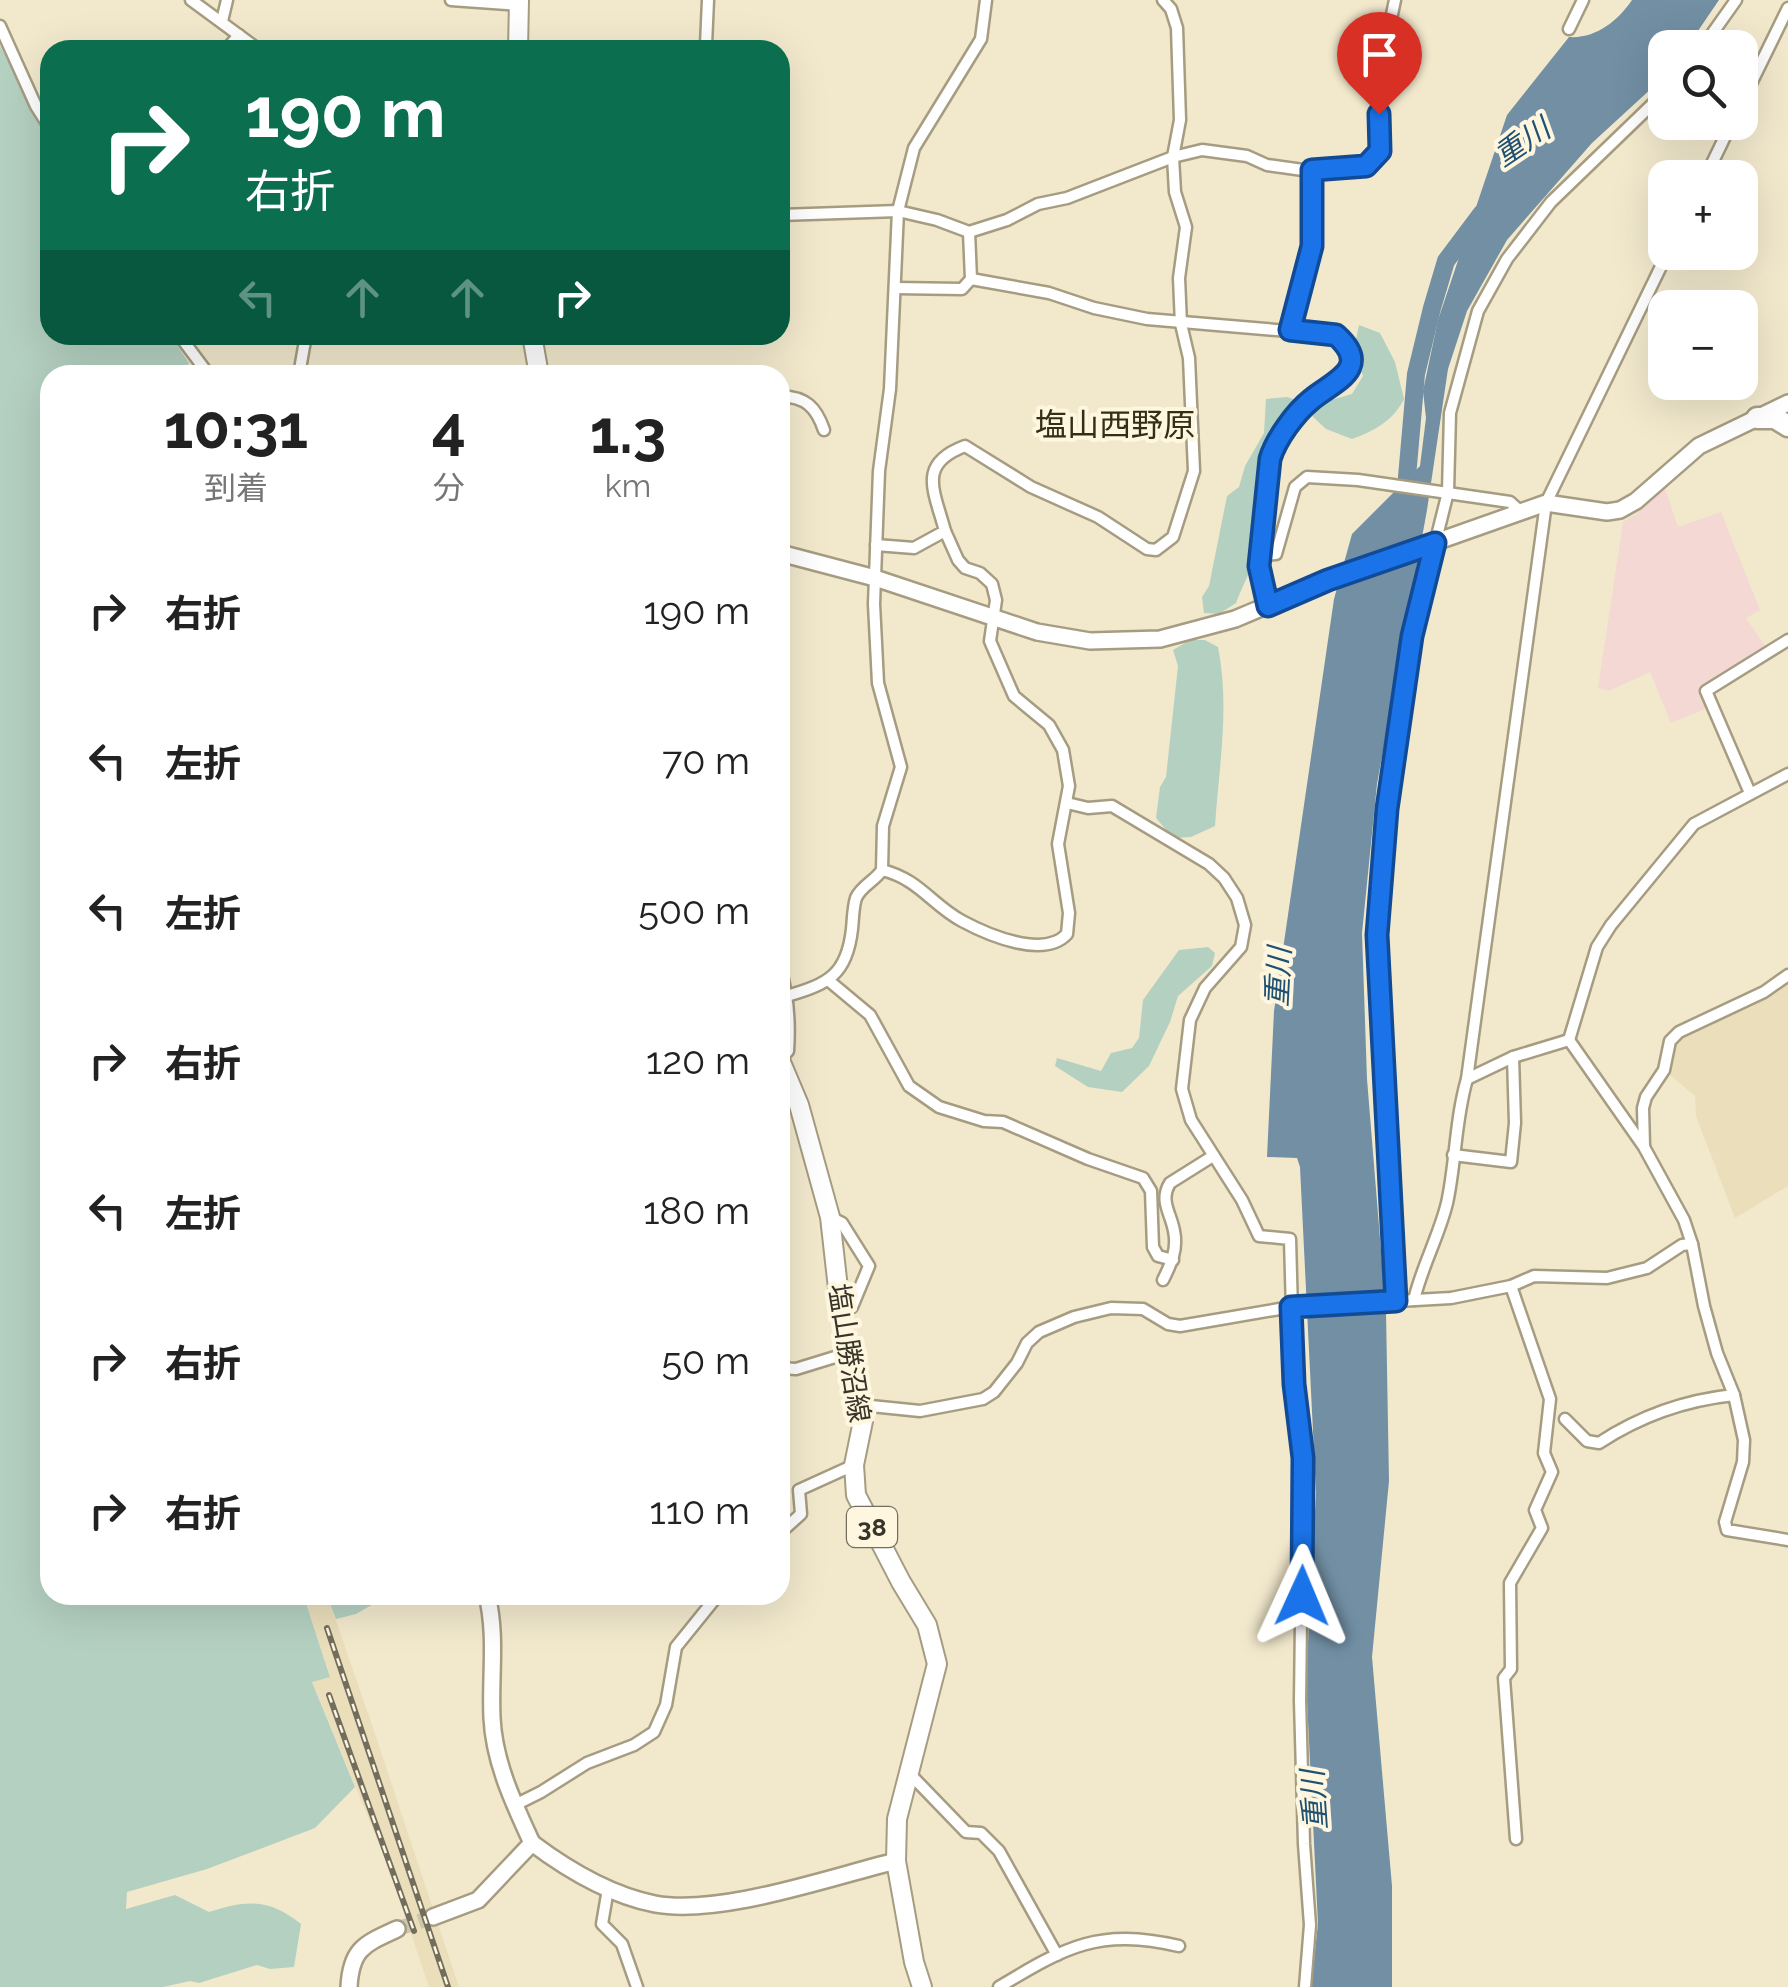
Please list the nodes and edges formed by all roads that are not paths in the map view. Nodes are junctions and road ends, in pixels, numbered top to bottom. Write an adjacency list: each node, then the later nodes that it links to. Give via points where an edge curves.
1 (192, 0): 12 (street)
2 (228, 0): 12 (street)
3 (451, 0): 10 (street)
4 (708, 0): 20 (street)
5 (986, 0): 26 (street, via 982,39 914,148)
6 (1163, 0): 24 (street, via 1177,28 1180,120)
7 (1395, 0): 25 (street, via 1378,76 1380,151 1366,166)
8 (1583, 0): 14 (street)
9 (1736, 0): 15 (street)
10 (519, 2): 19 (main road)
11 (1788, 8): 21 (street)
12 (222, 21): 16 (street)
13 (0, 26): 23 (street)
14 (1569, 29)
15 (1715, 30)
16 (239, 36): 17 (street); 18 (street)
17 (235, 40)
18 (244, 40)
19 (518, 40)
20 (706, 40)
21 (1758, 69)
22 (1648, 108): 39 (street, via 1551,202 1478,311 1450,412)
23 (40, 112)
24 (1172, 157): 25 (street, via 1202,150); 28 (street); 32 (street, via 1186,227)
25 (1312, 170): 33 (street, via 1312,246)
26 (898, 211): 27 (street); 28 (street); 31 (street)
27 (790, 216)
28 (969, 232): 30 (street)
29 (1659, 270): 40 (street)
30 (972, 279): 31 (street, via 962,290); 32 (street)
31 (895, 288): 44 (street)
32 (1180, 324): 33 (street); 42 (street, via 1189,358 1194,471 1168,544 1156,550 1140,546 965,446 934,465)
33 (1290, 330): 45 (street, via 1336,335 1350,361 1340,383 1310,400 1274,446)
34 (790, 398): 38 (street, via 810,403)
35 (1788, 403): 36 (street)
36 (1757, 418): 37 (highway); 40 (street, via 1699,446 1620,510)
37 (1788, 426)
38 (824, 430)
39 (1446, 492): 41 (street, via 1510,502); 43 (street); 45 (street, via 1307,477 1295,487 1276,554)
40 (1546, 504): 41 (street); 60 (street)
41 (1521, 512): 43 (street)
42 (945, 531): 44 (street, via 914,548); 49 (street, via 965,568 992,584)
43 (1435, 543): 48 (street); 71 (street, via 1387,809 1377,935)
44 (876, 545): 47 (street)
45 (1260, 555): 48 (street)
46 (790, 556): 47 (street)
47 (875, 578): 49 (street); 54 (street, via 876,668 901,766 883,826)
48 (1268, 606): 49 (street, via 1196,630 1125,642 1038,632)
49 (993, 619): 53 (street, via 990,642 1014,696 1049,725 1063,750)
50 (1788, 640): 52 (street, via 1706,691)
51 (1788, 774): 52 (street)
52 (1750, 793): 58 (street, via 1694,824 1610,925)
53 (1067, 803): 54 (street, via 1058,844 1069,927 1061,941 1007,939 960,920 904,875); 64 (street, via 1112,806 1209,864 1237,898 1245,924 1242,947 1205,988 1190,1020 1183,1064 1191,1120)
54 (882, 870): 56 (street, via 855,901 850,947)
55 (1788, 974): 62 (street, via 1670,1041 1664,1070 1643,1108)
56 (828, 980): 57 (street); 67 (street, via 870,1016 908,1086 939,1107 1003,1122 1143,1178 1152,1191 1152,1247)
57 (790, 995)
58 (1569, 1040): 59 (street); 62 (street)
59 (1513, 1057): 60 (street); 63 (street, via 1511,1162)
60 (1468, 1079): 63 (street)
61 (790, 1083): 65 (main road, 塩山勝沼線 / 38)
62 (1644, 1147): 66 (street)
63 (1453, 1155): 70 (street, via 1447,1203)
64 (1213, 1156): 67 (street, via 1166,1190 1176,1234); 72 (street, via 1260,1236 1290,1238)
65 (830, 1218): 73 (main road, 塩山勝沼線 / 38); 73 (street, via 842,1223 869,1266 852,1307)
66 (1692, 1244): 69 (street, via 1647,1268 1592,1279 1534,1276); 76 (street)
67 (1173, 1260): 68 (street)
68 (1163, 1280)
69 (1511, 1286): 70 (street); 86 (street, via 1550,1399 1544,1453 1552,1472 1535,1510 1542,1528 1510,1583 1511,1669 1504,1678)
70 (1414, 1300): 71 (street)
71 (1396, 1301): 72 (street)
72 (1291, 1307): 77 (street, via 1180,1326 1142,1310 1111,1308 1039,1332 984,1399 920,1411); 98 (street, via 1303,1458 1300,1700 1310,1925)
73 (841, 1315): 74 (main road, 塩山勝沼線 / 38)
74 (848, 1353): 75 (street); 77 (main road, 塩山勝沼線 / 38)
75 (790, 1368)
76 (1734, 1394): 78 (street, via 1695,1399 1598,1443); 81 (street, via 1743,1462 1727,1530)
77 (861, 1404): 79 (main road, 塩山勝沼線 / 38)
78 (1565, 1419)
79 (854, 1465): 80 (street, via 799,1490 801,1514); 84 (main road, 塩山勝沼線 / 38, via 856,1495 927,1625 937,1664)
80 (790, 1524)
81 (1788, 1540)
82 (489, 1605): 85 (street, via 494,1742)
83 (710, 1605): 85 (street, via 676,1647 666,1706 654,1732)
84 (908, 1772): 88 (main road, 塩山勝沼線 / 38); 93 (street, via 966,1832 981,1834 999,1851)
85 (515, 1805): 87 (street)
86 (1516, 1839)
87 (532, 1843): 89 (street); 90 (street, via 478,1900)
88 (896, 1861): 89 (street, via 703,1905 656,1904); 96 (main road, 塩山勝沼線 / 38)
89 (608, 1889): 95 (street, via 602,1924 622,1944)
90 (434, 1917)
91 (396, 1929): 94 (street, via 362,1946)
92 (1179, 1946): 93 (street, via 1093,1939)
93 (1058, 1955): 97 (street)
94 (349, 1987)
95 (637, 1987)
96 (922, 1987)
97 (998, 1987)
98 (1304, 1987)

